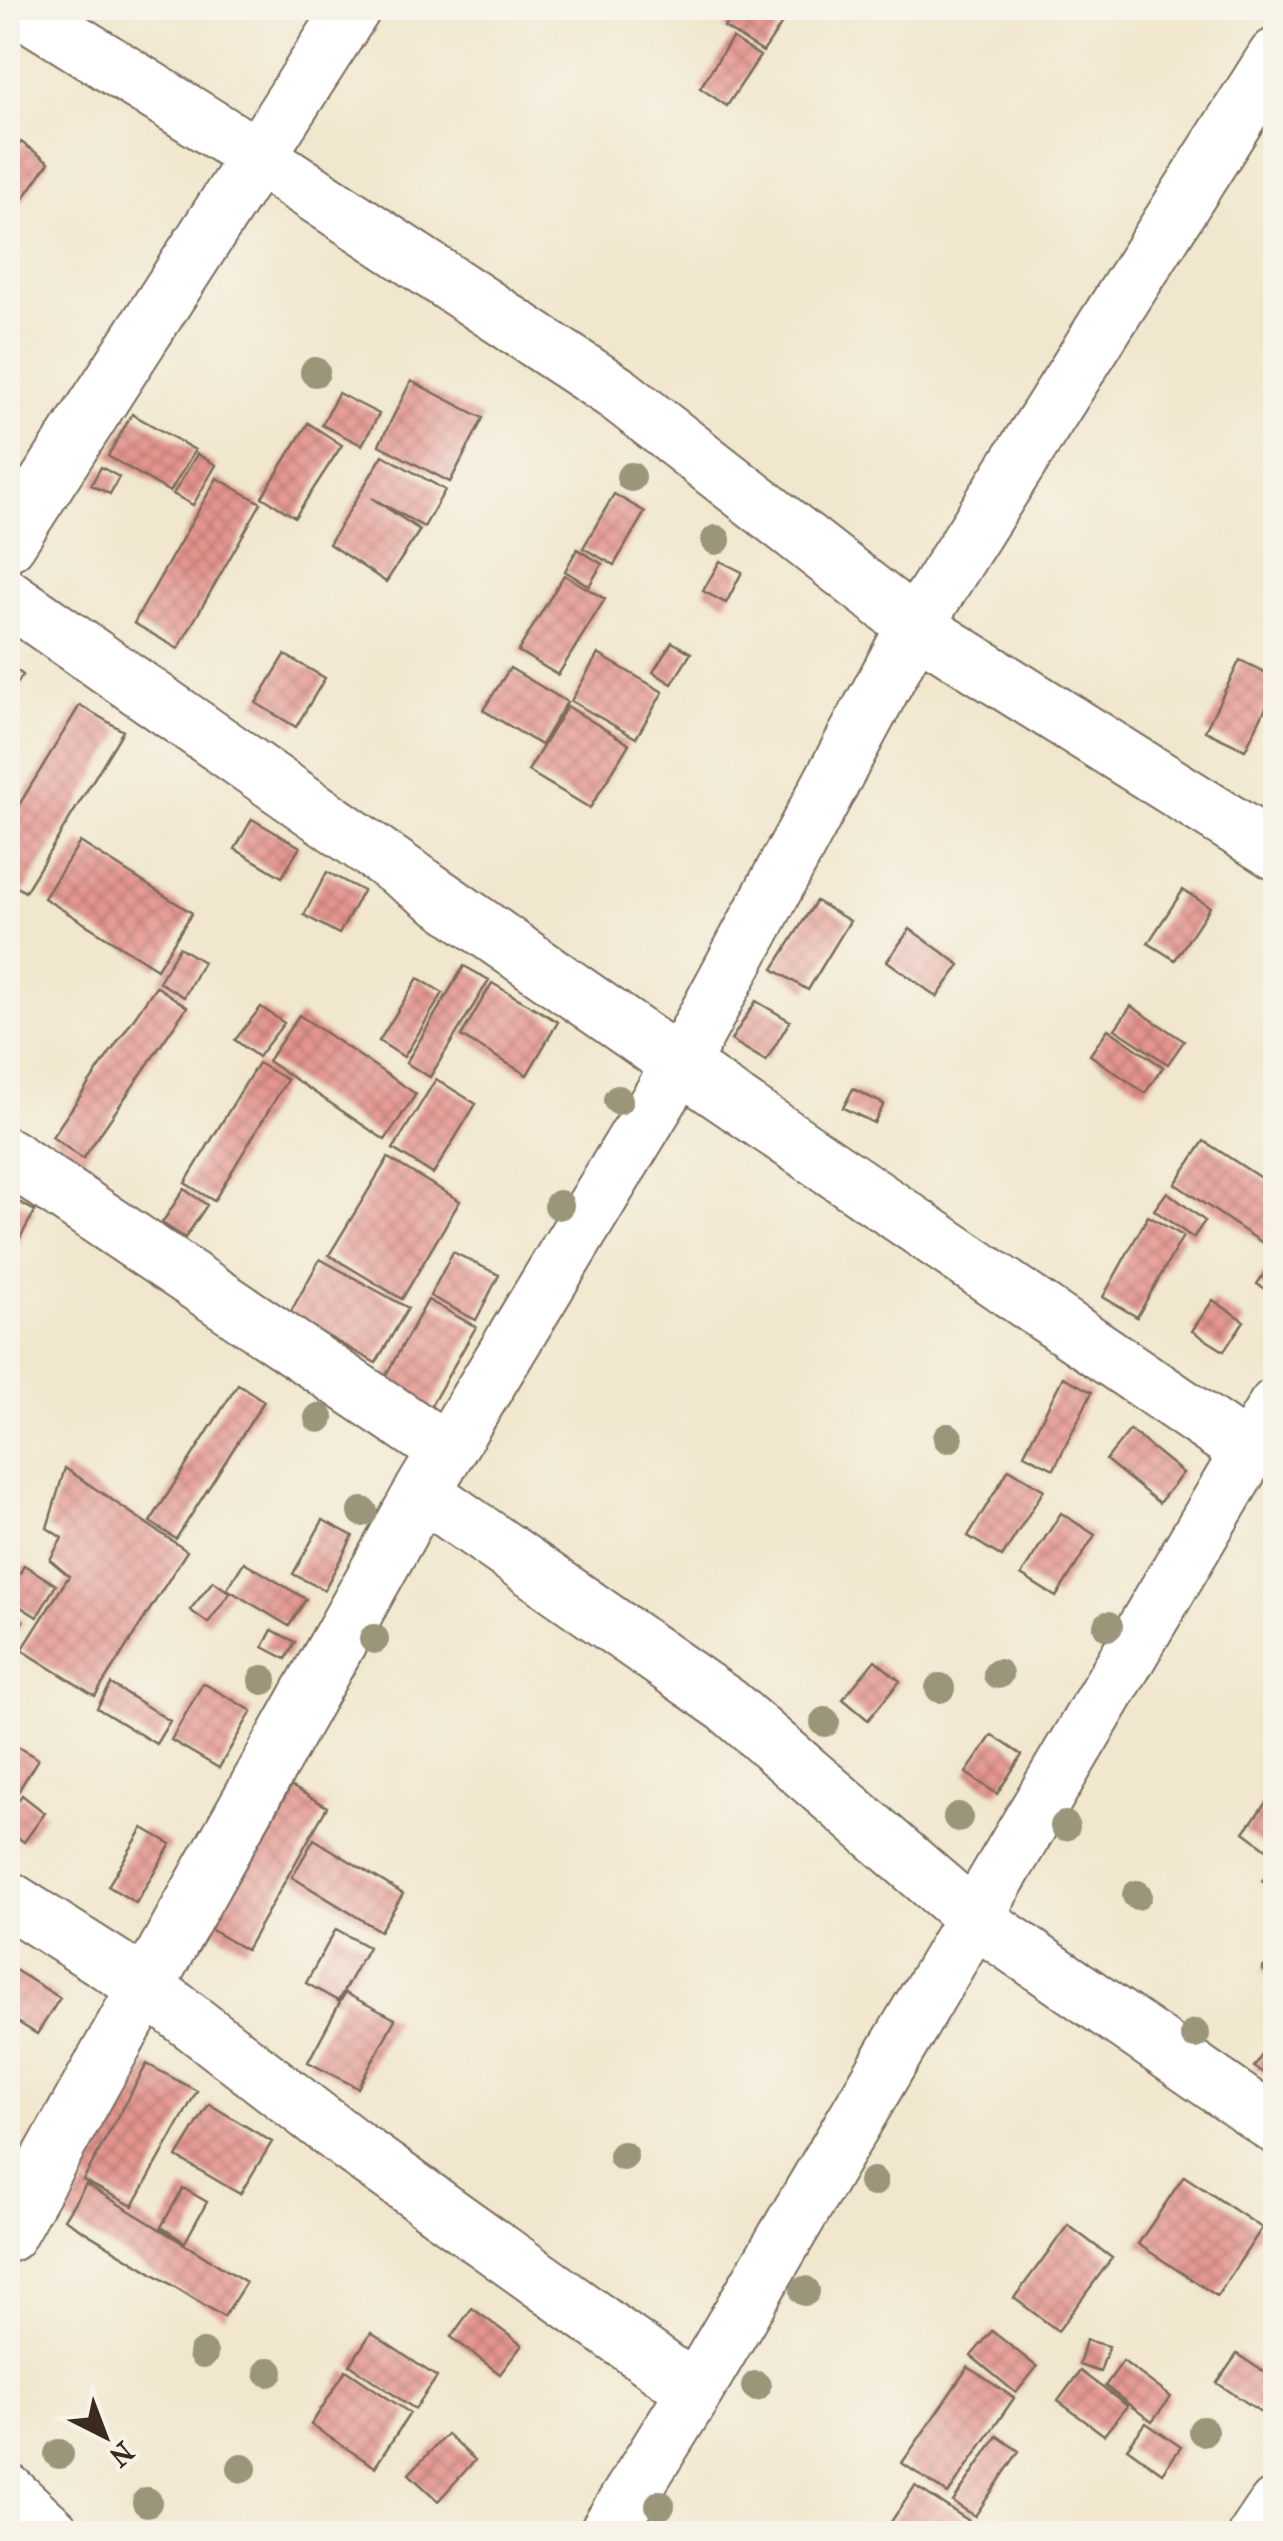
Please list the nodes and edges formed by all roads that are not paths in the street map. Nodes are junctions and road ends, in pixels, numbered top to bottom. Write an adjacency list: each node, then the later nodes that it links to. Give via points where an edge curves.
1 (20, 8): 4 (street)
2 (353, 8): 4 (street)
3 (1276, 56): 7 (street)
4 (255, 155): 5 (street); 7 (street, via 618,394)
5 (8, 543)
6 (8, 597): 9 (street)
7 (915, 626): 8 (street); 9 (street)
8 (1276, 852)
9 (680, 1065): 12 (street); 13 (street)
10 (8, 1156): 13 (street)
11 (1276, 1406): 12 (street)
12 (1247, 1451): 15 (street)
13 (434, 1471): 15 (street, via 727,1705); 16 (street)
14 (8, 1899): 16 (street)
15 (974, 1918): 17 (street); 19 (street)
16 (145, 1986): 18 (street); 19 (street, via 351,2146)
17 (1276, 2126)
18 (8, 2234)
19 (695, 2391): 23 (street)
20 (8, 2492): 22 (street)
21 (1276, 2506): 24 (street)
22 (53, 2534)
23 (606, 2534)
24 (1258, 2534)

